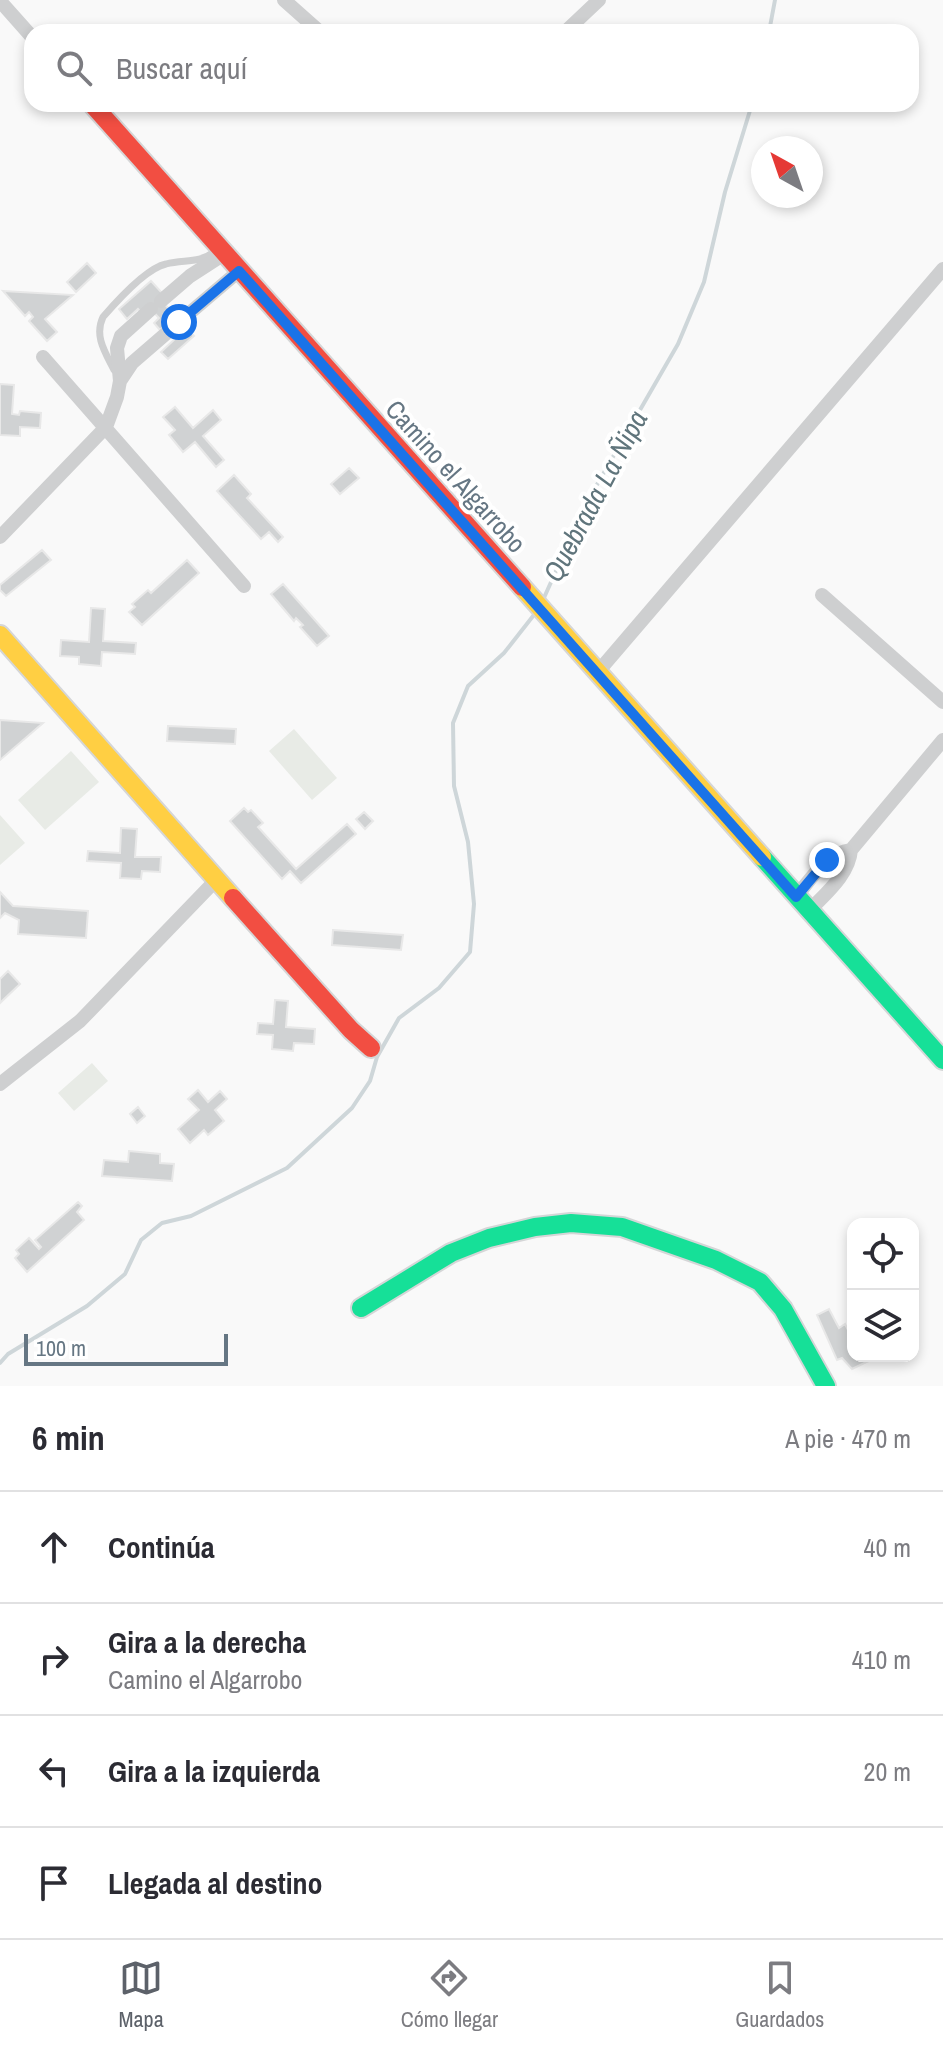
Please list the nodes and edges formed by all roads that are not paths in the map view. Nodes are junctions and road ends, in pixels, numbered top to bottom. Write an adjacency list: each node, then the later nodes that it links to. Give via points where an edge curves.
1 (284, 0): 4 (street)
2 (599, 0): 5 (street)
3 (0, 1): 6 (street)
4 (311, 24)
5 (574, 24)
6 (24, 28)
7 (99, 112): 8 (street, Camino el Algarrobo)
8 (222, 251): 10 (street, Camino el Algarrobo); 12 (street, via 121,336); 12 (lane, via 158,267 103,317 100,340)
9 (943, 269): 18 (street)
10 (239, 271): 12 (street, via 132,363); 18 (street, Camino el Algarrobo)
11 (43, 357): 13 (street)
12 (120, 381): 13 (street)
13 (106, 427): 14 (street); 15 (street)
14 (0, 537)
15 (244, 586)
16 (822, 595): 19 (street)
17 (0, 635): 22 (street)
18 (597, 673): 23 (street, Camino el Algarrobo)
19 (943, 702)
20 (943, 740): 21 (street)
21 (851, 850): 23 (street, via 827,860); 24 (street, via 843,873)
22 (217, 879): 25 (street); 27 (street, via 80,1021)
23 (796, 897): 24 (street, Camino el Algarrobo)
24 (809, 911): 26 (street, Camino el Algarrobo)
25 (371, 1048)
26 (943, 1060)
27 (0, 1084)
28 (361, 1308): 29 (street, via 451,1253 489,1238 571,1223 613,1226 716,1260 760,1282 783,1309)
29 (826, 1386)

